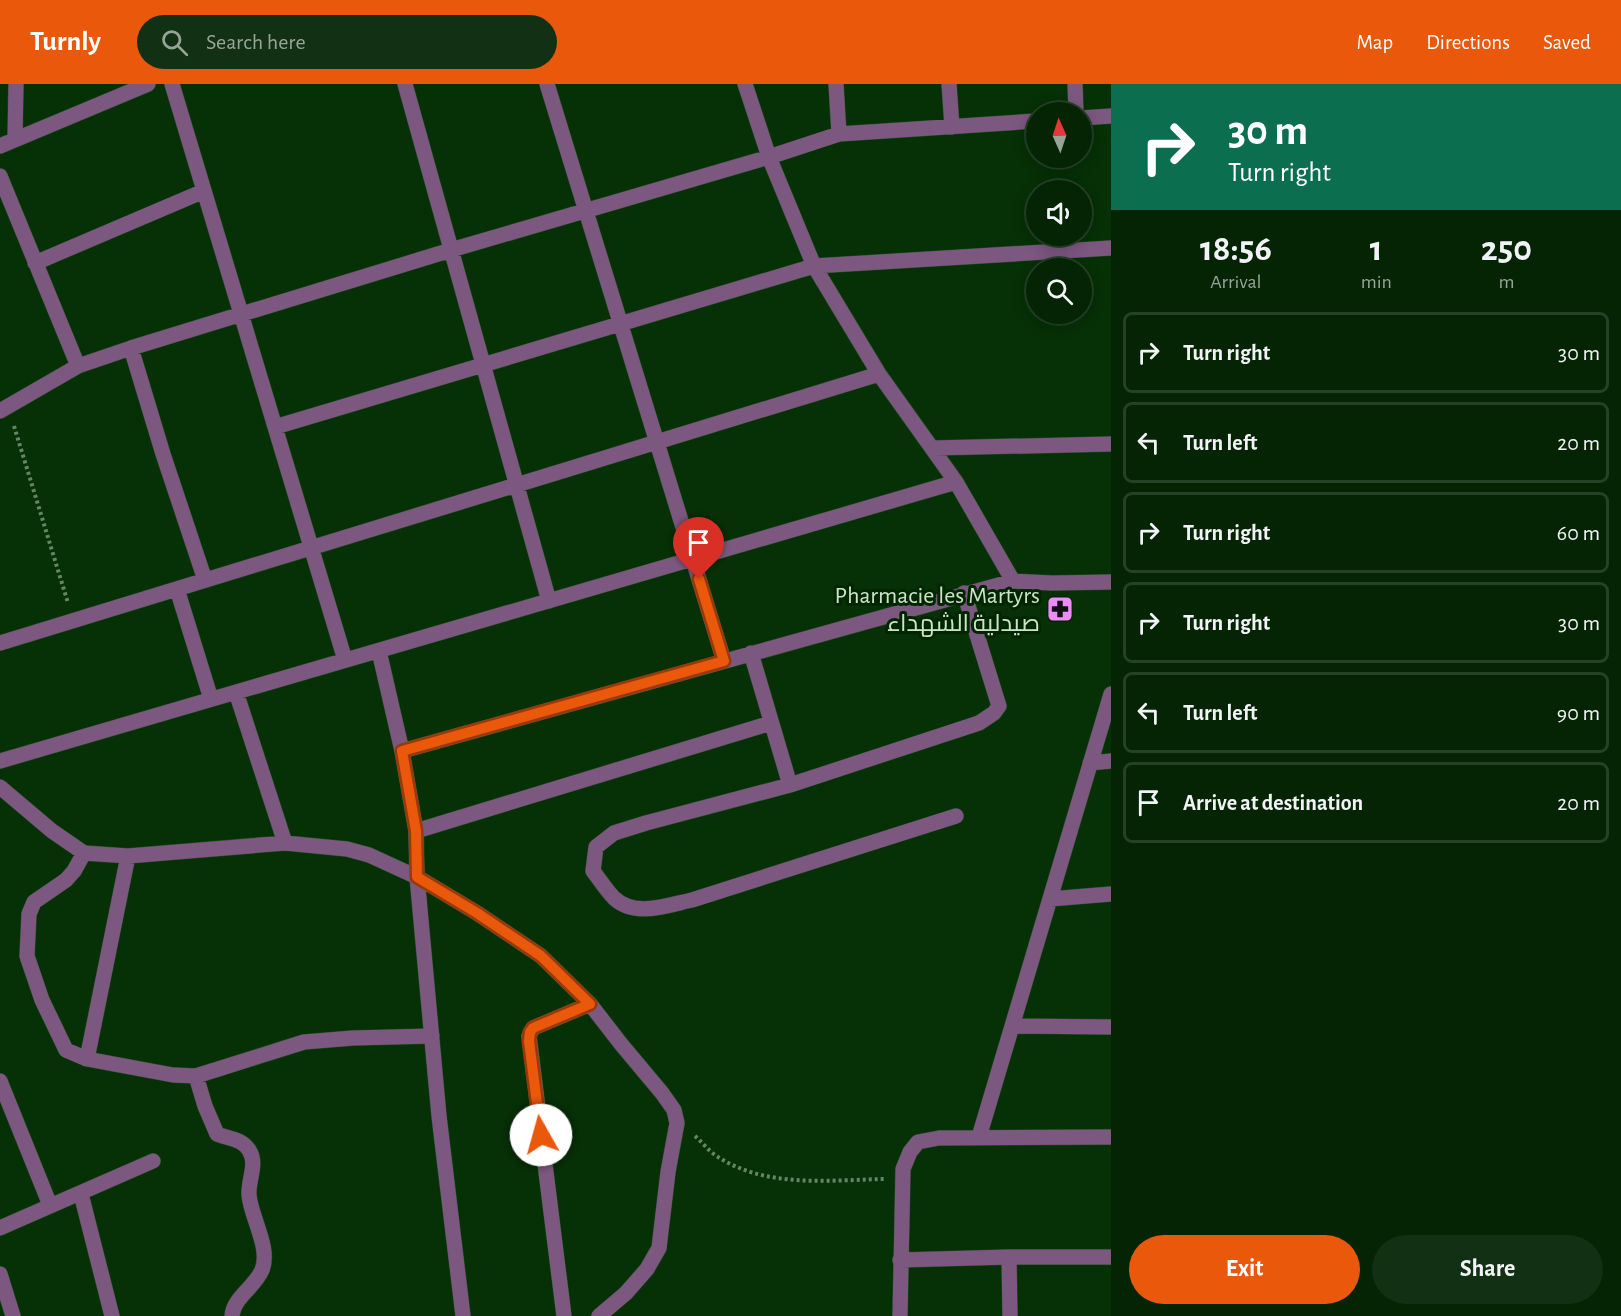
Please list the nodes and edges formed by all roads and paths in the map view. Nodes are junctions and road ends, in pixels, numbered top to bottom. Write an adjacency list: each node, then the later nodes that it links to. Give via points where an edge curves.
1 (16, 84): 16 (street)
2 (148, 84): 16 (street)
3 (172, 84): 20 (street)
4 (405, 84): 23 (street)
5 (547, 84): 21 (street)
6 (745, 84): 18 (street)
7 (836, 84): 15 (street)
8 (950, 84): 14 (street)
9 (1075, 84): 10 (street)
10 (1076, 102)
11 (1111, 116): 12 (street)
12 (1092, 117)
13 (1026, 122): 14 (street)
14 (952, 127): 15 (street)
15 (839, 135): 18 (street)
16 (15, 138): 17 (street)
17 (0, 146)
18 (769, 157): 21 (street); 25 (street)
19 (0, 176): 24 (street)
20 (204, 191): 24 (street); 26 (street)
21 (586, 210): 23 (street); 27 (street)
22 (1111, 248): 25 (street)
23 (452, 250): 26 (street); 29 (street)
24 (35, 262): 30 (street)
25 (814, 266): 27 (street); 31 (street)
26 (241, 313): 28 (street); 33 (street)
27 (620, 324): 29 (street); 34 (street)
28 (130, 348): 30 (street); 41 (street)
29 (483, 365): 33 (street); 38 (street)
30 (78, 366): 32 (street)
31 (879, 374): 34 (street); 36 (street)
32 (4, 409): 47 (path)
33 (275, 427): 39 (street)
34 (657, 442): 38 (street); 40 (street)
35 (1111, 444): 36 (street)
36 (933, 448): 37 (street)
37 (956, 482): 40 (street); 42 (street)
38 (517, 485): 39 (street); 46 (street)
39 (311, 548): 41 (street); 51 (street)
40 (693, 559): 46 (street); 52 (street)
41 (205, 580): 44 (street)
42 (1012, 580): 43 (street); 45 (street)
43 (1111, 582)
44 (177, 589): 47 (street); 55 (street)
45 (964, 593): 50 (street); 61 (street, via 999,706 994,713 979,723)
46 (549, 601): 49 (street)
47 (73, 621): 48 (street)
48 (0, 643)
49 (379, 651): 51 (street); 57 (street)
50 (751, 653): 52 (street); 56 (street)
51 (345, 660): 53 (street)
52 (724, 661): 57 (street)
53 (236, 692): 55 (street); 65 (street)
54 (1111, 694): 60 (street)
55 (211, 699): 58 (street)
56 (771, 723): 61 (street); 64 (street)
57 (402, 751): 64 (street)
58 (0, 761)
59 (1111, 761): 60 (street)
60 (1090, 763): 70 (street)
61 (790, 786): 63 (street, via 614,833 596,847 593,871 615,899 633,908 652,909 692,900)
62 (0, 787): 66 (street)
63 (956, 816)
64 (416, 831): 68 (street)
65 (285, 843): 67 (street); 68 (street, via 347,849)
66 (84, 853): 67 (street); 75 (street, via 66,880 34,902 29,914 27,956 42,1000 66,1050)
67 (128, 856): 75 (street)
68 (417, 877): 71 (street, via 541,956); 74 (street)
69 (1111, 894): 70 (street)
70 (1050, 899): 72 (street)
71 (590, 1004): 78 (street, via 663,1093); 94 (street, via 533,1028 529,1036)
72 (1012, 1026): 73 (street); 79 (street)
73 (1111, 1027)
74 (432, 1036): 76 (street, via 304,1042); 93 (street)
75 (87, 1059): 76 (street)
76 (196, 1076): 92 (street, via 217,1134 238,1139 249,1150 253,1165 249,1196 265,1255 262,1271)
77 (0, 1082): 84 (street)
78 (677, 1123): 82 (path, via 715,1155 745,1171 814,1181); 95 (street, via 659,1248 626,1293)
79 (979, 1137): 80 (street); 82 (street, via 918,1142 910,1152)
80 (1111, 1137)
81 (153, 1161): 83 (street)
82 (902, 1178): 88 (street)
83 (81, 1194): 84 (street); 91 (street)
84 (50, 1205): 85 (street)
85 (0, 1228)
86 (1009, 1257): 87 (street); 88 (street); 97 (street)
87 (1111, 1257)
88 (900, 1260): 96 (street)
89 (0, 1274): 90 (street)
90 (13, 1316)
91 (112, 1316)
92 (232, 1316)
93 (464, 1316)
94 (564, 1316)
95 (599, 1316)
96 (900, 1316)
97 (1010, 1316)

